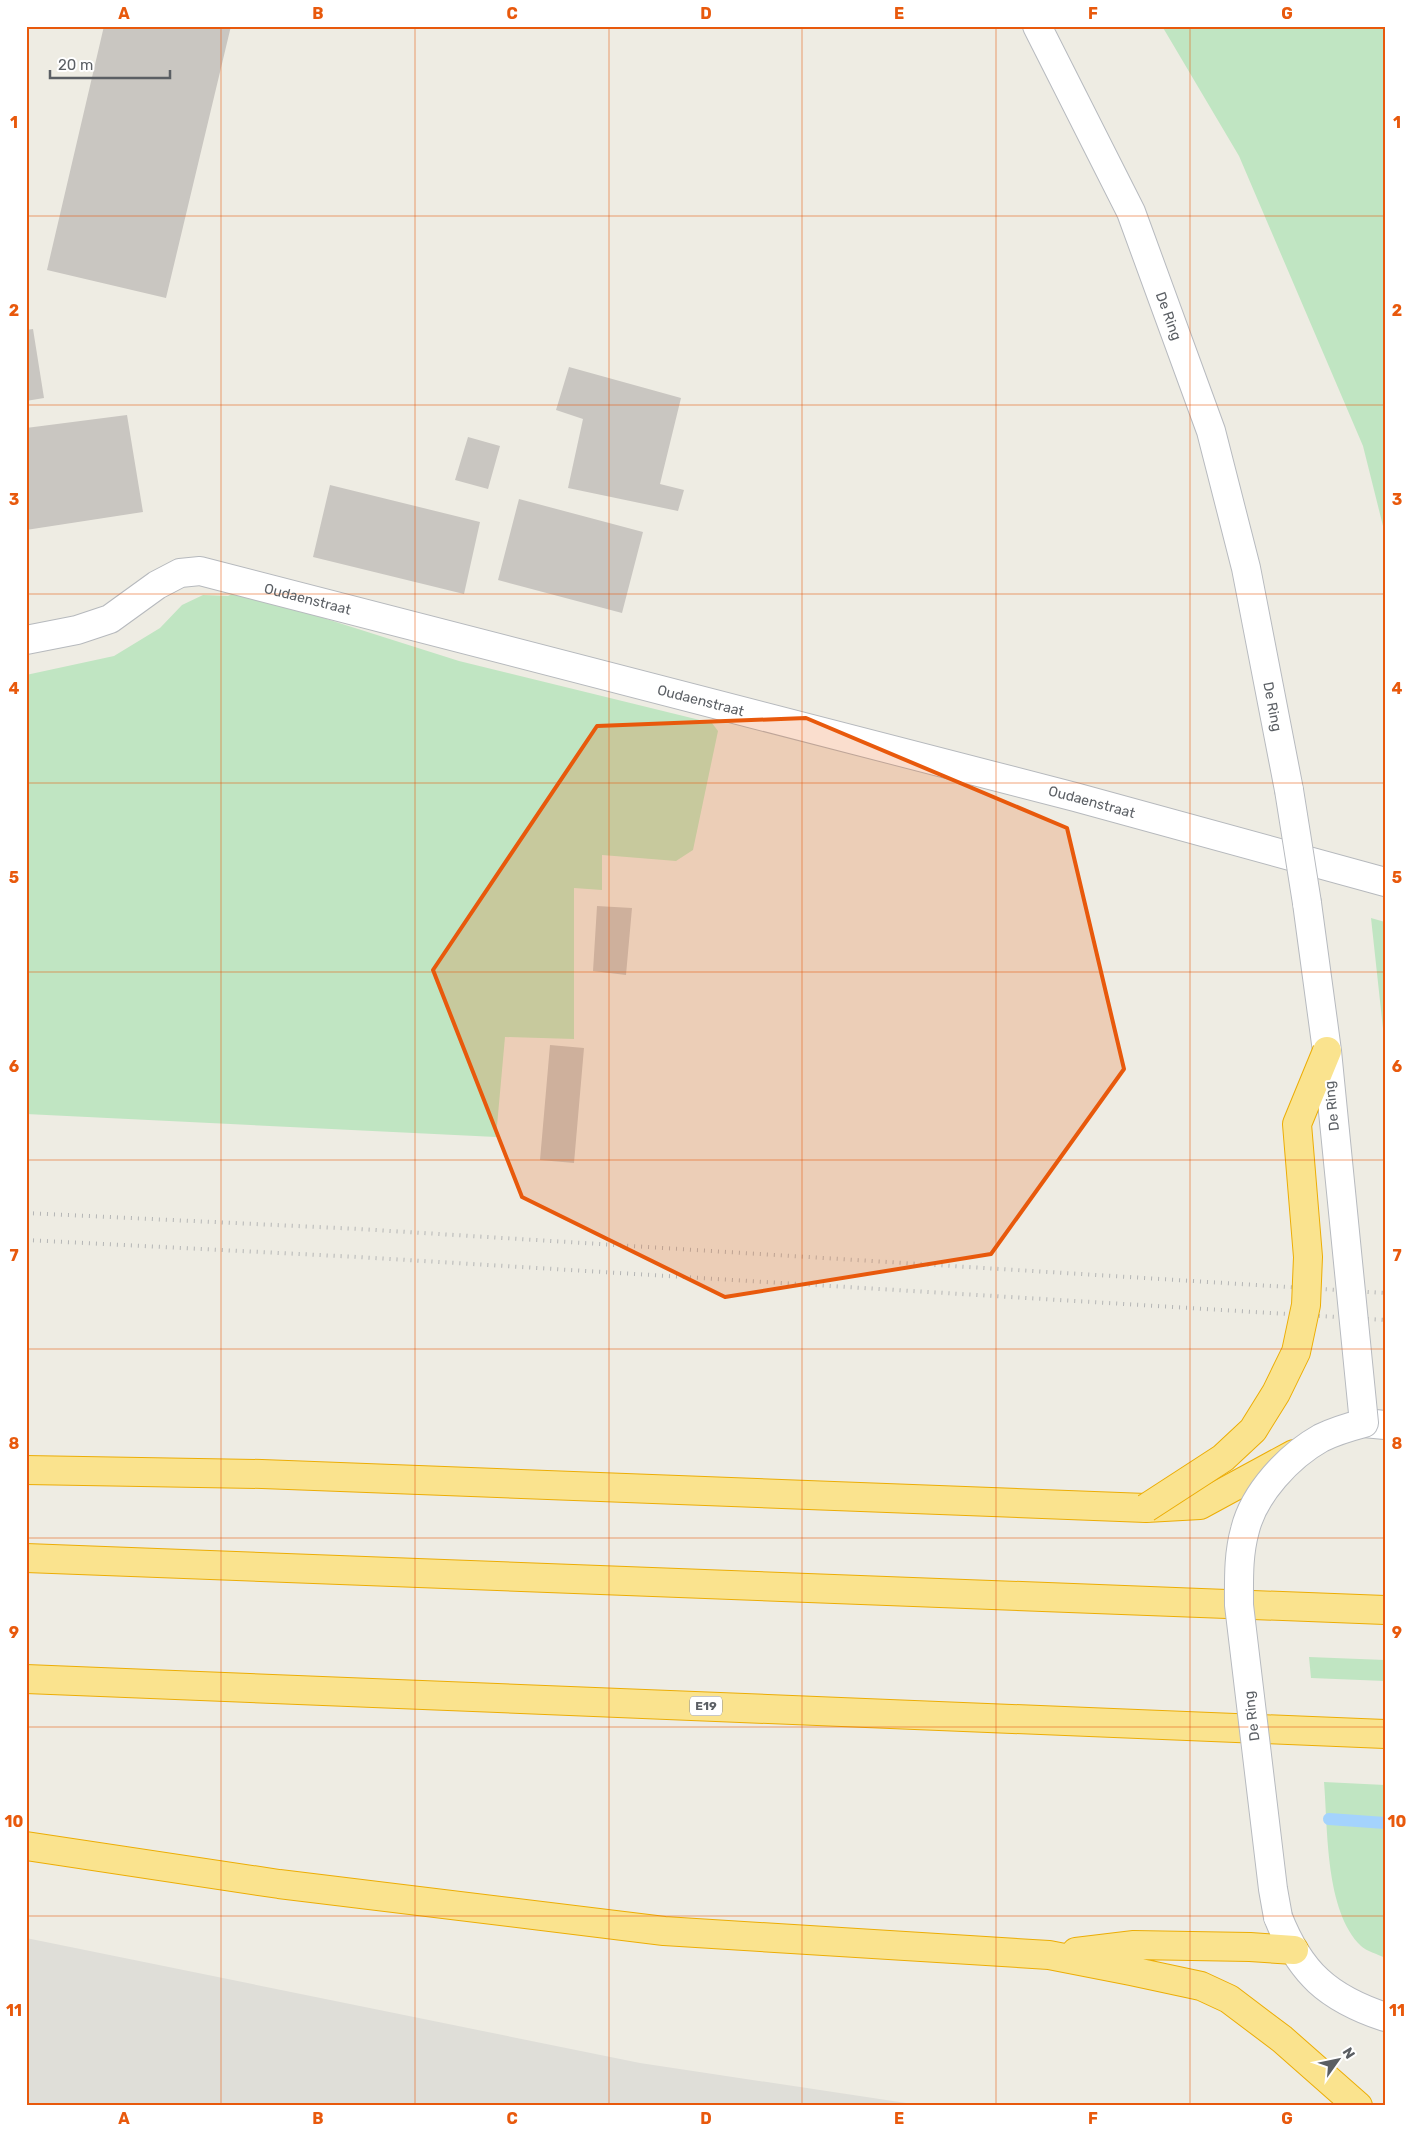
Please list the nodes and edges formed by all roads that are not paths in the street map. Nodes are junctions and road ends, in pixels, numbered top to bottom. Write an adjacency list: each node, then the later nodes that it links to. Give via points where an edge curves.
1 (1037, 26): 4 (main road, De Ring, bridge, via 1131,212 1211,431 1246,568 1289,790)
2 (26, 640): 3 (main road, Oudaenstraat, via 77,630 110,619 180,573 200,571 1075,797)
3 (1385, 882)
4 (1326, 1051): 5 (main road, De Ring, bridge); 8 (highway, bridge, via 1297,1124 1308,1257 1306,1305 1296,1352 1253,1430 1223,1458)
5 (1374, 1424): 6 (main road, De Ring, bridge, via 1342,1429)
6 (1307, 1447): 8 (highway, bridge, via 1200,1505); 14 (main road, De Ring, bridge, via 1284,1468 1254,1504 1239,1560 1239,1606 1272,1889 1278,1917)
7 (26, 1470): 8 (highway, via 262,1474)
8 (1146, 1508)
9 (26, 1558): 10 (highway)
10 (1385, 1610)
11 (26, 1679): 12 (highway, E19)
12 (1385, 1734)
13 (26, 1846): 15 (highway, via 279,1884 664,1931)
14 (1294, 1950): 15 (highway, via 1134,1945); 16 (main road, De Ring, via 1323,1986 1343,2000)
15 (1050, 1955): 17 (highway, via 1201,1986 1229,1999 1275,2033)
16 (1385, 2017)
17 (1358, 2106)

